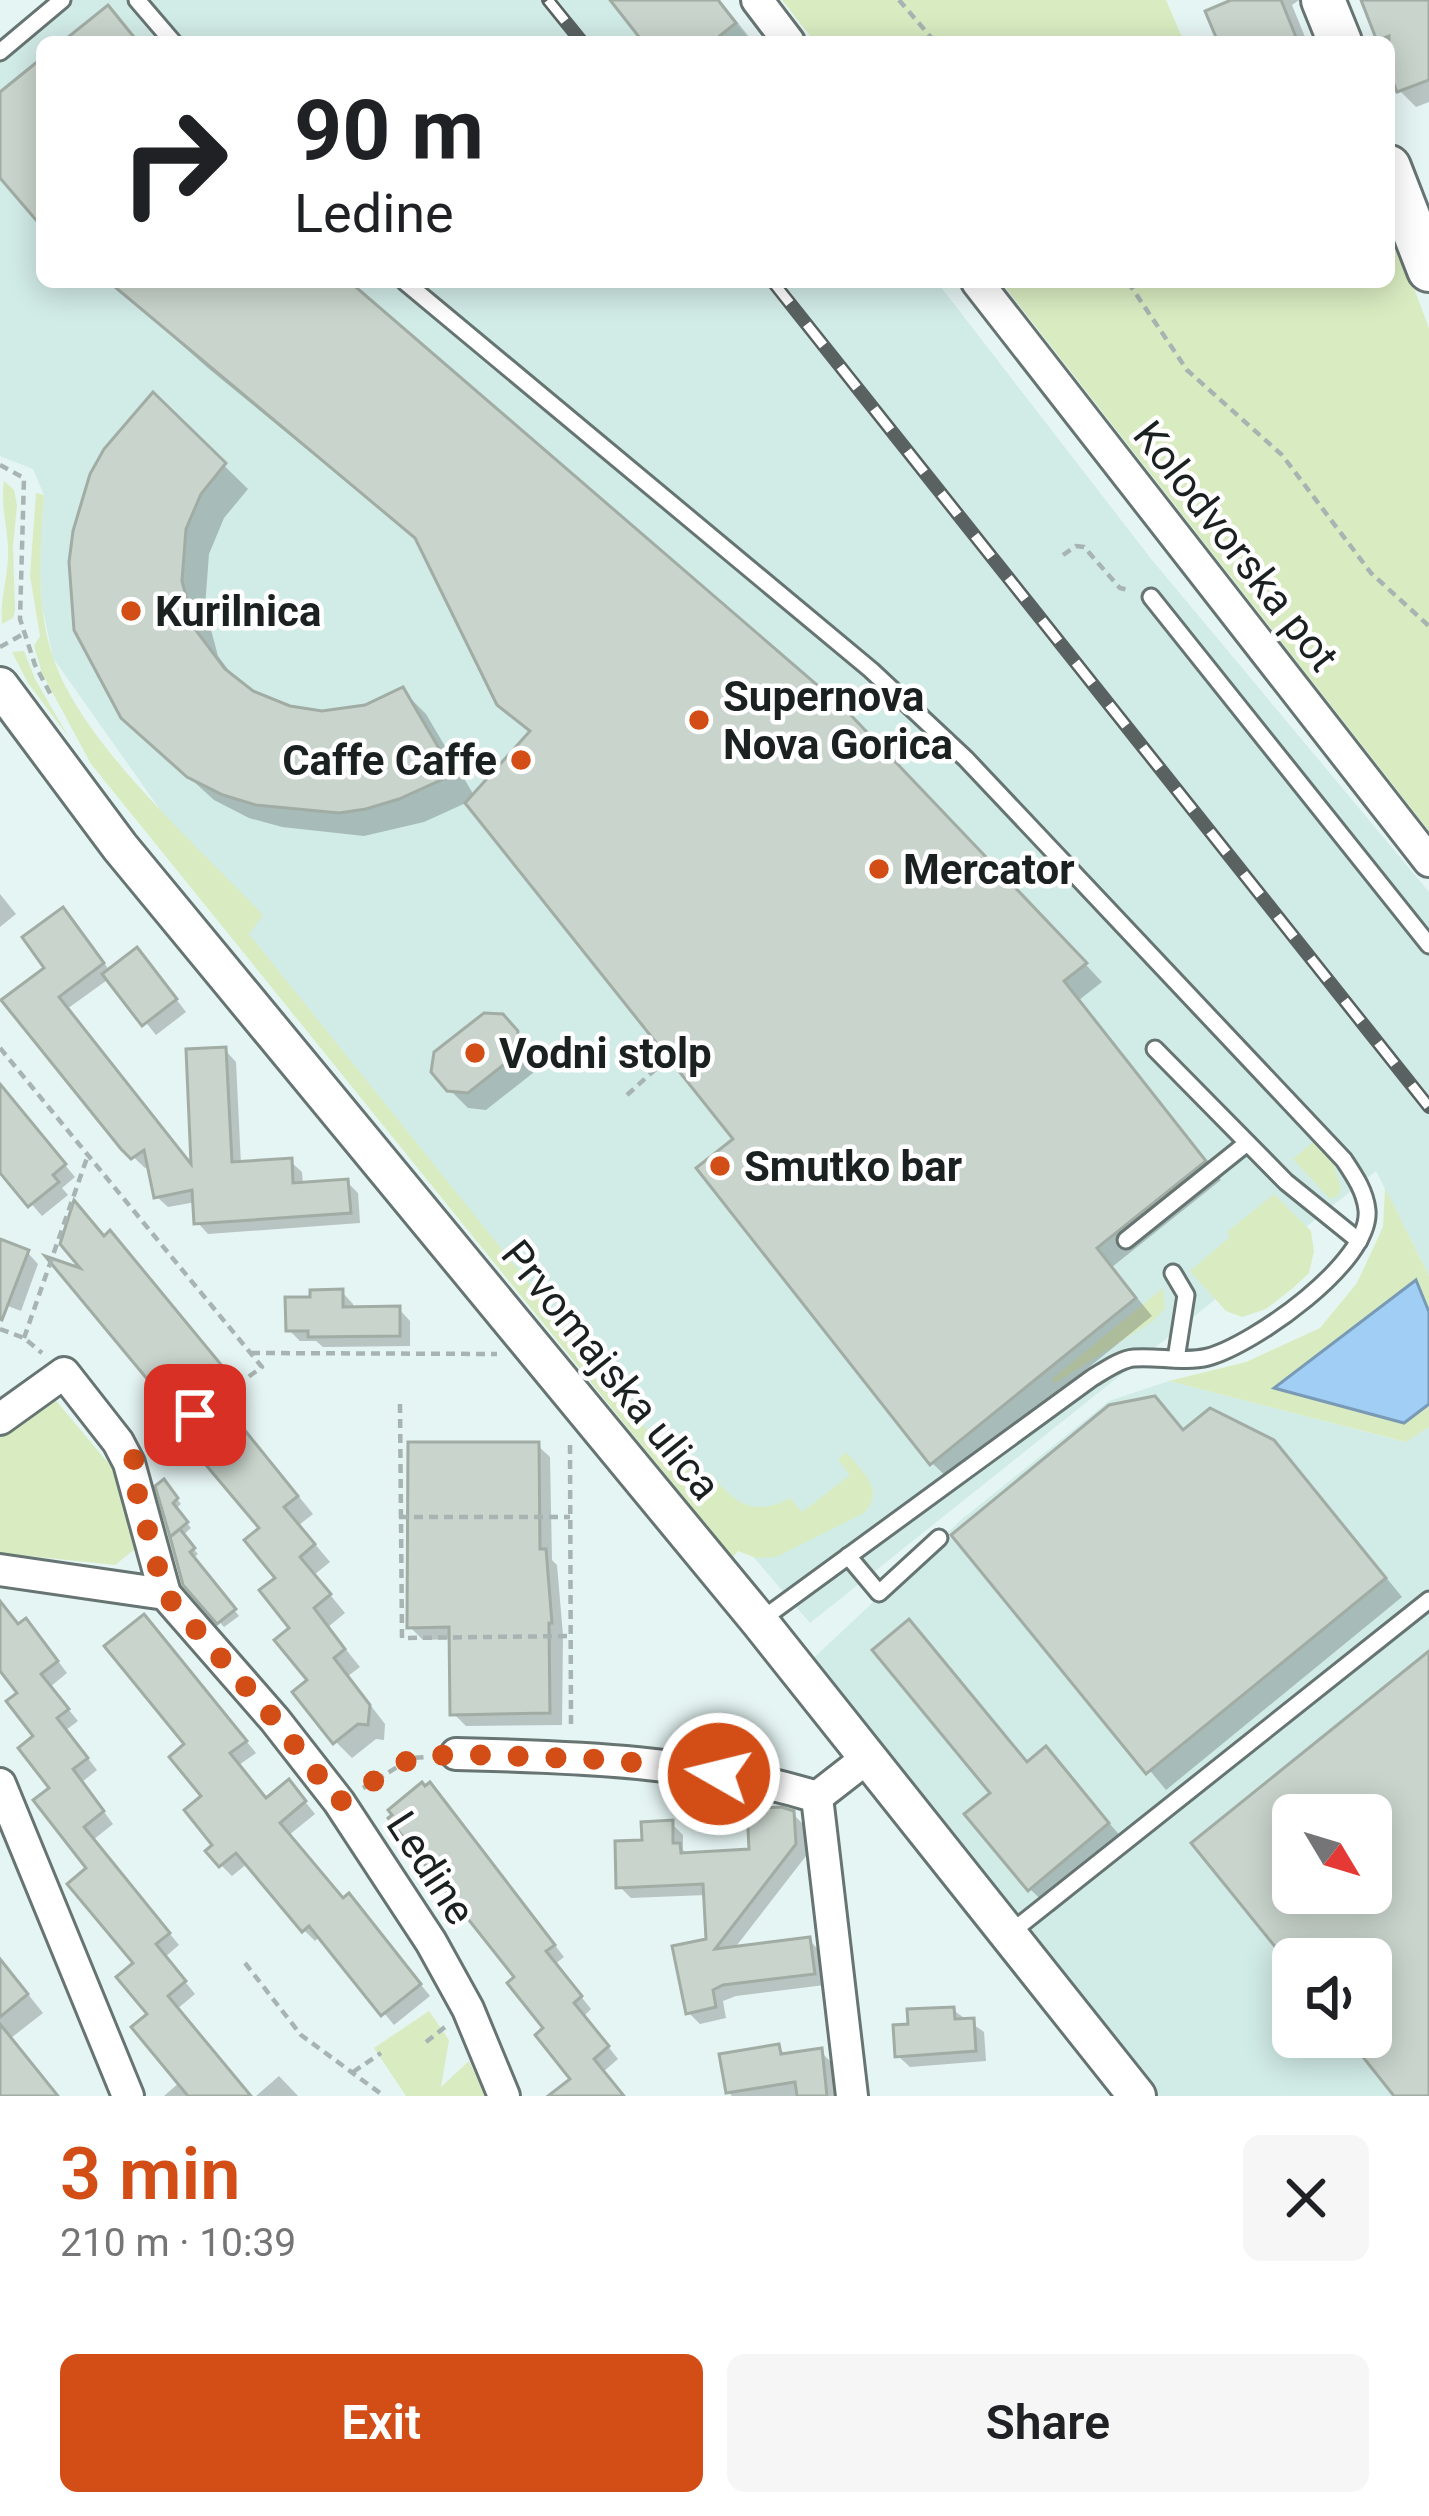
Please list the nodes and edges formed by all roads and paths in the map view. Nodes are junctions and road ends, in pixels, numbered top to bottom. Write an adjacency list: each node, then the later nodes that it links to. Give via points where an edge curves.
1 (62, 0): 10 (lane)
2 (136, 0): 6 (lane)
3 (757, 0): 7 (street)
4 (899, 0): 8 (path)
5 (1323, 0): 9 (main road)
6 (168, 36)
7 (784, 36)
8 (930, 36)
9 (1338, 36)
10 (0, 52)
11 (1395, 182): 12 (main road)
12 (1429, 270)
13 (412, 288): 33 (lane, via 871,670 966,759 1344,1160 1368,1214)
14 (982, 288): 24 (street, Kolodvorska pot)
15 (1132, 288): 20 (path, via 1186,370 1282,455 1371,573)
16 (0, 465): 19 (path, via 24,478)
17 (1063, 555): 18 (path, via 1084,547 1120,587)
18 (1151, 597): 25 (lane)
19 (20, 619)
20 (1429, 626)
21 (12, 645): 22 (path); 23 (street, Prvomajska ulica)
22 (0, 647)
23 (7, 694): 41 (street, Prvomajska ulica, via 120,847)
24 (1429, 861)
25 (1429, 946)
26 (0, 1048): 31 (path)
27 (1155, 1049): 30 (lane)
28 (668, 1058): 29 (path)
29 (627, 1095)
30 (1247, 1143): 32 (lane); 33 (lane)
31 (88, 1155): 36 (path); 38 (path)
32 (1126, 1240)
33 (1359, 1241): 39 (lane, via 1277,1321 1237,1346)
34 (1173, 1273): 39 (lane, via 1186,1295)
35 (0, 1329): 36 (path)
36 (24, 1338): 40 (path)
37 (506, 1352): 38 (path)
38 (251, 1353): 44 (path, via 262,1366)
39 (1176, 1359): 48 (lane, via 1129,1358 1092,1378)
40 (64, 1373): 43 (street); 44 (street, Ledine)
41 (570, 1392): 46 (path); 52 (street, Prvomajska ulica)
42 (400, 1404): 45 (path)
43 (0, 1419)
44 (129, 1463): 50 (street, Ledine)
45 (399, 1517): 46 (path); 53 (path, via 402,1638)
46 (571, 1517): 53 (path)
47 (939, 1538): 48 (lane, via 880,1593)
48 (848, 1556): 52 (lane)
49 (0, 1570): 50 (street)
50 (165, 1594): 59 (street, Ledine)
51 (1429, 1600): 60 (lane)
52 (759, 1622): 56 (street, Prvomajska ulica)
53 (571, 1636): 55 (path)
54 (456, 1754): 55 (street); 59 (path, via 412,1758)
55 (571, 1757): 58 (street, via 761,1780)
56 (868, 1758): 58 (street); 60 (street, Prvomajska ulica)
57 (0, 1784): 64 (street)
58 (817, 1797): 67 (street)
59 (339, 1802): 66 (street, Ledine, via 431,1942)
60 (1009, 1934): 68 (street, Prvomajska ulica)
61 (245, 1963): 63 (path, via 301,2035)
62 (381, 2053): 63 (path)
63 (353, 2072): 65 (path)
64 (128, 2096)
65 (384, 2096)
66 (504, 2096)
67 (852, 2096)
68 (1137, 2096)

